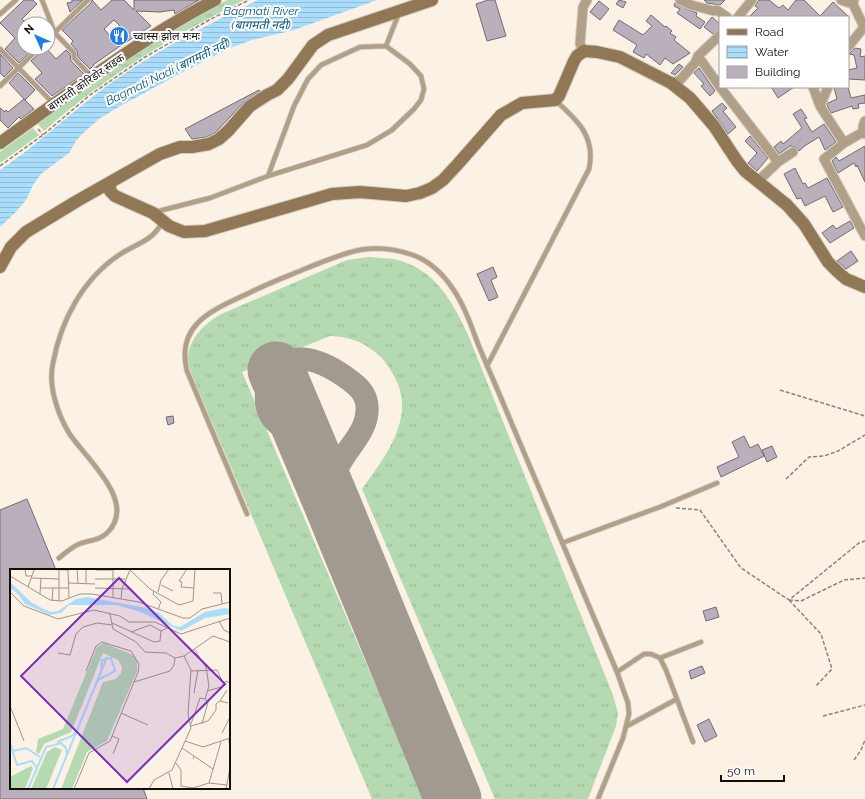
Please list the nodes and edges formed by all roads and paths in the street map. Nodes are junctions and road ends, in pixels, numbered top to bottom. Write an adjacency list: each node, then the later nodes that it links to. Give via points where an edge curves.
1 (16, 0): 13 (lane)
2 (42, 0): 14 (lane)
3 (88, 0): 17 (lane)
4 (215, 0): 27 (main road, बागमती कोरिडोर सडक, via 155,34)
5 (249, 0): 43 (path, via 145,57 90,95 38,139)
6 (432, 0): 12 (main road)
7 (587, 0): 23 (street, via 583,7 580,44)
8 (680, 0): 15 (street, via 717,10)
9 (752, 0): 16 (street)
10 (841, 0): 11 (street)
11 (854, 2): 21 (street, via 864,28)
12 (400, 11): 20 (lane); 46 (main road, via 328,35 313,45 278,90 250,106 219,139 208,144 169,150)
13 (0, 14)
14 (48, 16)
15 (726, 16)
16 (739, 16)
17 (56, 32)
18 (56, 34): 27 (lane)
19 (719, 36): 25 (street)
20 (386, 46): 44 (lane, via 360,47 321,65 316,70 308,79 294,106); 44 (lane, via 421,76 424,89 414,109 392,130 367,145)
21 (849, 46)
22 (0, 49): 26 (lane)
23 (584, 51): 28 (main road, via 620,57); 34 (main road, via 577,56 559,96)
24 (31, 56): 26 (lane)
25 (698, 56): 28 (street, via 680,80); 30 (street)
26 (18, 69): 29 (lane); 35 (lane)
27 (92, 77): 35 (main road, बागमती कोरिडोर सडक)
28 (671, 83): 45 (main road, via 690,98 714,126 745,171)
29 (0, 86)
30 (719, 86)
31 (721, 88): 42 (street)
32 (813, 88): 36 (street)
33 (828, 88): 36 (street)
34 (554, 100): 48 (main road, via 522,103 500,115 443,180 420,193 406,196 360,192 332,194 204,231 184,232); 52 (lane, via 584,130 592,158 589,169)
35 (55, 104): 39 (main road, बागमती कोरिडोर सडक)
36 (820, 106): 40 (street)
37 (865, 121): 38 (street)
38 (864, 133): 40 (street)
39 (0, 143)
40 (844, 143): 49 (street, via 824,159)
41 (793, 152): 42 (street)
42 (778, 162): 45 (street)
43 (0, 166)
44 (268, 176): 47 (lane, via 210,198)
45 (758, 181): 51 (main road, via 787,205 804,224 828,262 838,272)
46 (110, 183): 47 (main road, via 110,191 115,196); 50 (main road, via 26,232 11,247)
47 (153, 213): 48 (main road)
48 (163, 221): 62 (lane, via 157,232 149,239 125,251 94,275 68,315 56,347 52,364 56,404 68,431 111,488 117,514 112,528 101,538 78,544)
49 (864, 232)
50 (0, 267)
51 (865, 287)
52 (487, 366): 59 (lane, via 464,308 445,279 422,260 389,249 347,252 210,312 192,330 187,339 184,358 208,424); 61 (lane)
53 (780, 390): 54 (path)
54 (865, 416)
55 (865, 435): 56 (path, via 838,451 824,456 809,457)
56 (786, 479)
57 (717, 483): 58 (lane)
58 (660, 507): 61 (lane); 64 (path, via 700,510 741,568)
59 (247, 514)
60 (865, 541): 64 (path, via 859,543)
61 (562, 543): 67 (lane)
62 (59, 558)
63 (865, 578): 64 (path, via 844,580 801,601)
64 (789, 600): 68 (path, via 821,634 830,662 832,669)
65 (701, 642): 66 (lane)
66 (660, 658): 67 (lane, via 644,654); 69 (lane)
67 (617, 672): 72 (lane, via 628,703)
68 (816, 686)
69 (677, 699): 72 (lane); 74 (lane)
70 (865, 705): 71 (path)
71 (823, 716)
72 (627, 726): 76 (lane)
73 (865, 740): 75 (path)
74 (693, 742)
75 (854, 760)
76 (598, 799)

